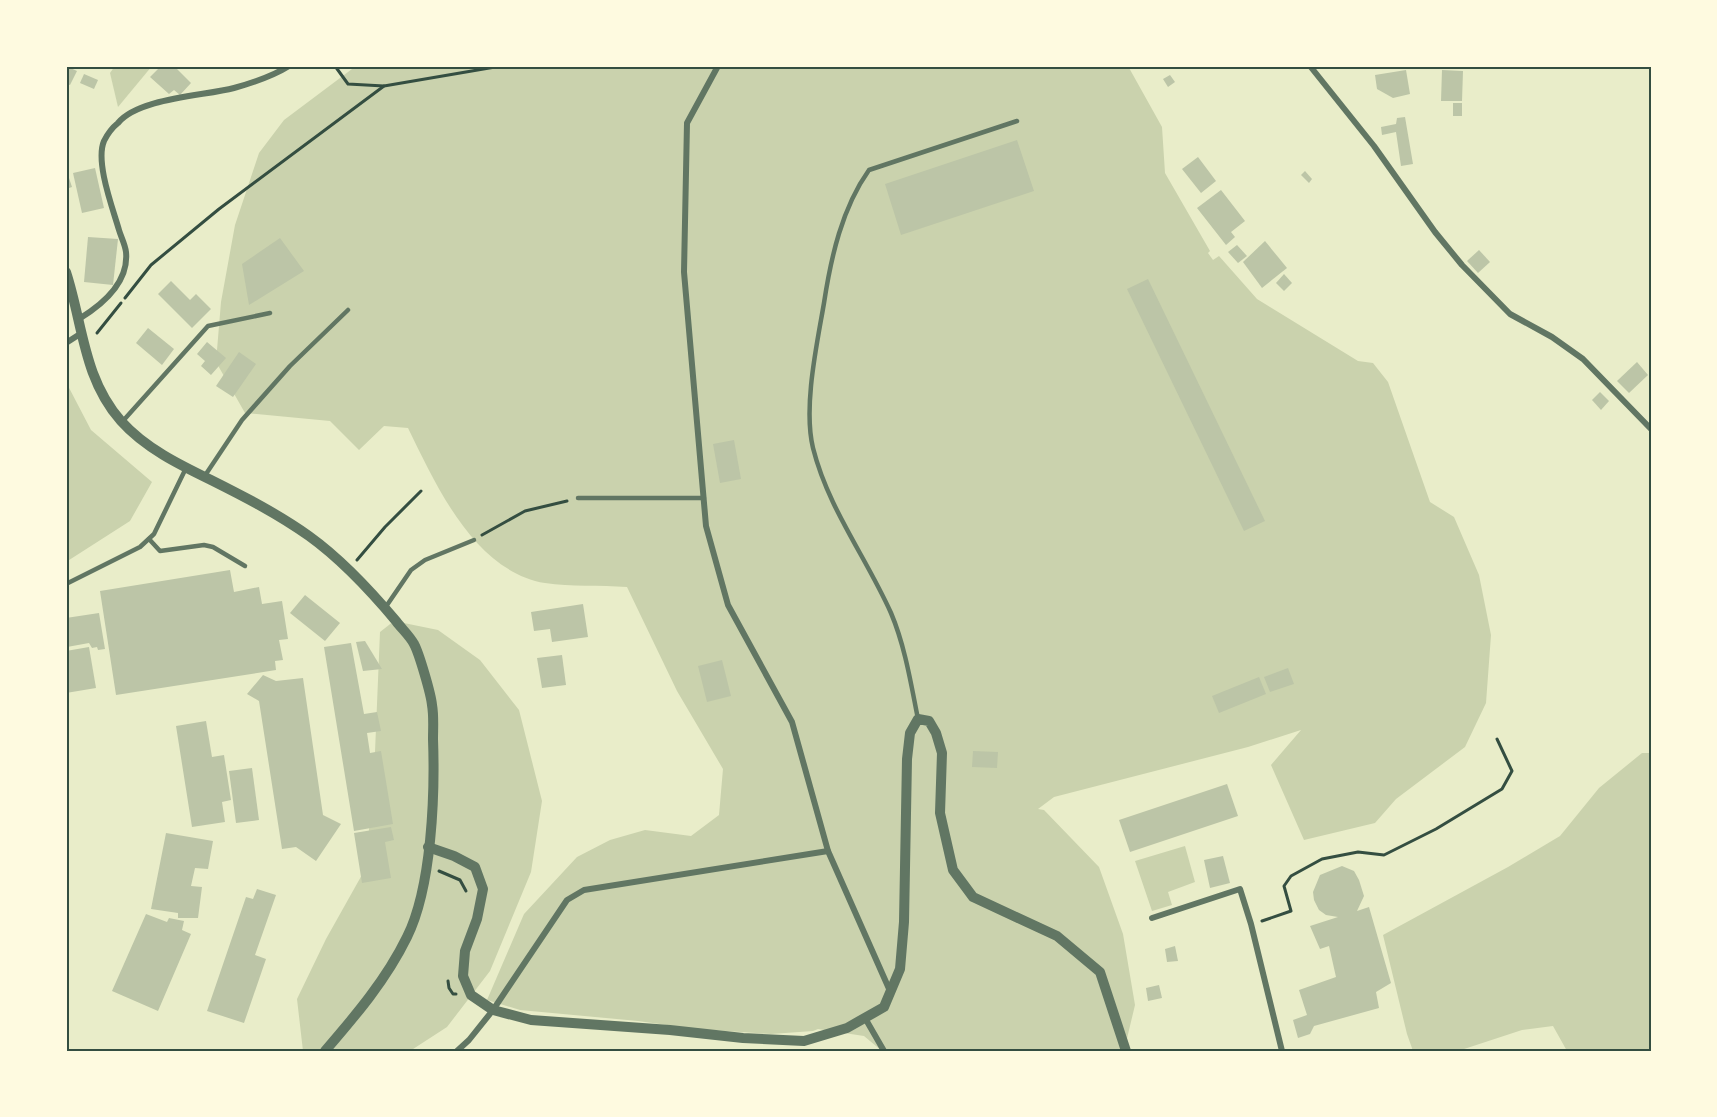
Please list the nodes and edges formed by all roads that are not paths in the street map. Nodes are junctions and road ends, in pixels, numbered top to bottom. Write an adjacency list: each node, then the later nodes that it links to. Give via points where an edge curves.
1 (289, 66): 8 (street, via 236,88 145,106 119,121 104,142 102,160 126,251 125,266 108,297)
2 (718, 66): 16 (street, via 687,123 684,272)
3 (1310, 66): 12 (street, via 1462,265 1510,314 1583,359)
4 (1017, 121): 22 (lane, via 869,170 856,189 830,261 811,393 813,446 836,510 891,615)
5 (66, 272): 8 (street)
6 (348, 310): 14 (lane, via 242,420)
7 (270, 313): 11 (lane, via 208,326)
8 (79, 319): 9 (street)
9 (80, 334): 10 (street); 11 (street, via 94,378 107,405)
10 (66, 343)
11 (122, 422): 13 (street)
12 (1651, 429)
13 (186, 468): 14 (street); 17 (lane)
14 (204, 477): 21 (street, via 309,536)
15 (578, 498): 16 (lane)
16 (704, 498): 24 (street, via 706,526 728,605 792,722)
17 (149, 539): 19 (lane, via 160,551 213,547); 20 (lane)
18 (474, 540): 21 (lane, via 425,560 411,570)
19 (245, 566)
20 (66, 584)
21 (385, 608): 23 (street, via 414,644 432,705 434,780)
22 (918, 719): 26 (street, via 910,733 907,759 900,969); 32 (street, via 929,721 942,753 940,813 953,870 973,897 1058,936 1100,972)
23 (428, 847): 27 (street, via 475,867 483,889 465,951 463,976 471,995); 29 (street, via 422,894 409,934 372,996)
24 (828, 851): 26 (street); 27 (street, via 584,890 567,900)
25 (1152, 918): 33 (street, via 1240,889)
26 (890, 991): 28 (street, via 884,1007)
27 (493, 1010): 28 (street, via 531,1020 804,1041 847,1028); 30 (street)
28 (865, 1018): 31 (street)
29 (325, 1051)
30 (457, 1051)
31 (884, 1051)
32 (1126, 1051)
33 (1282, 1051)

